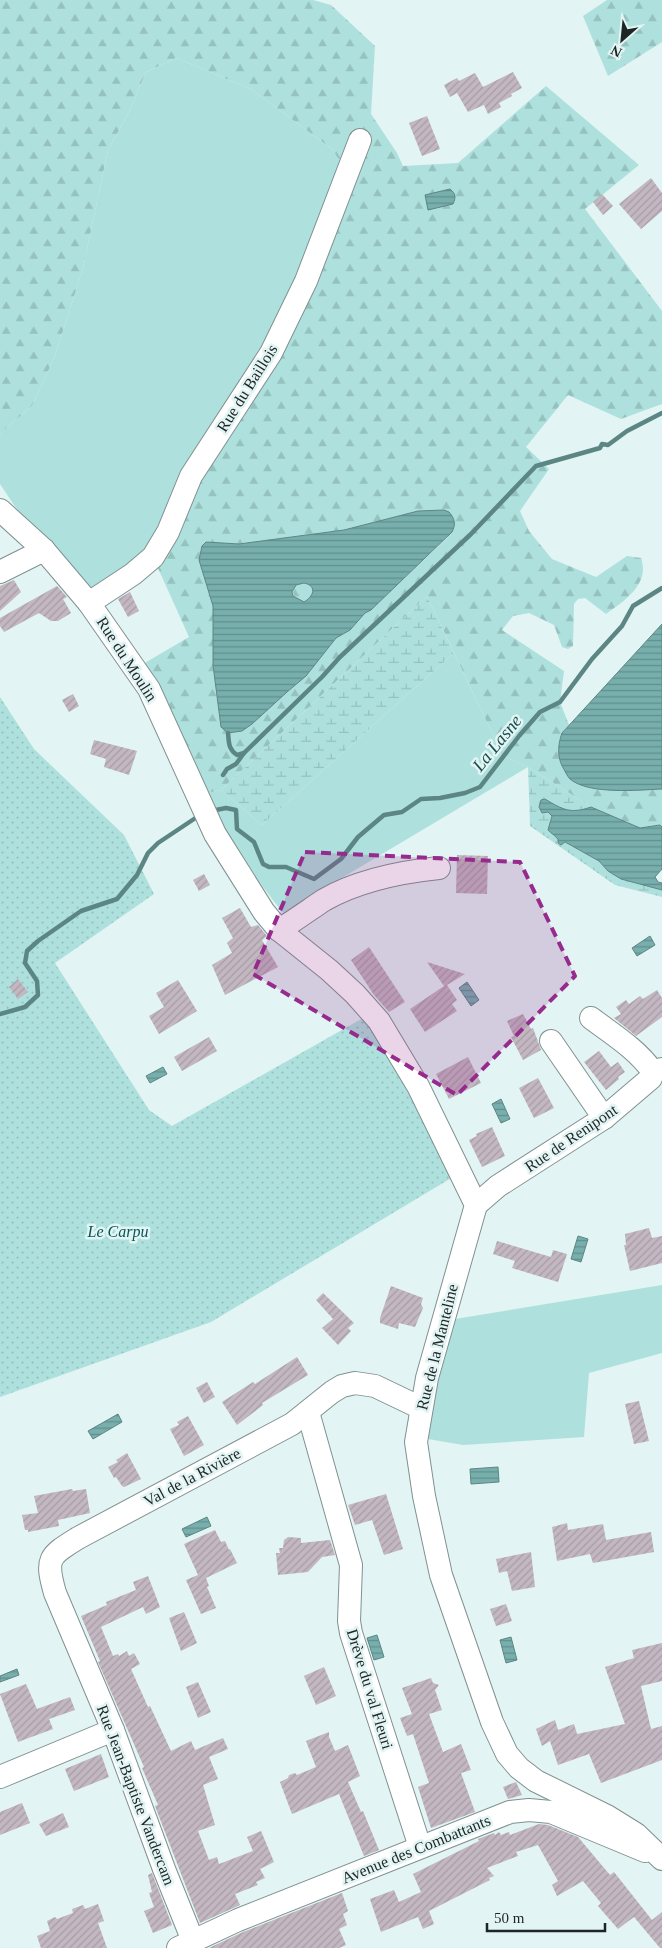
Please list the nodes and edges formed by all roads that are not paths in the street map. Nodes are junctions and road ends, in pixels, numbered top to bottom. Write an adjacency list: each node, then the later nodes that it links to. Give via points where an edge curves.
1 (360, 140): 5 (street, Rue du Baillois, via 306,281 276,344 191,476 168,532 153,556 133,574)
2 (0, 510): 3 (street, Rue du Moulin)
3 (44, 550): 4 (street); 5 (street, Rue du Moulin)
4 (0, 572)
5 (89, 603): 7 (street, Rue du Moulin, via 149,689 215,834 260,908)
6 (439, 868): 7 (street, via 402,872 364,883 325,900)
7 (279, 930): 12 (street, via 329,970 379,1021 418,1086)
8 (590, 1018): 10 (street)
9 (551, 1040): 11 (street)
10 (658, 1070): 11 (street, Rue de Renipont)
11 (604, 1118): 12 (street, Rue de Renipont, via 498,1186)
12 (476, 1205): 13 (street, Rue de la Manteline)
13 (421, 1408): 14 (street, Val de la Rivière, via 374,1386 355,1383 332,1392); 19 (street, Rue de la Manteline, via 416,1442 441,1575 492,1722 507,1754 536,1781 607,1816 636,1834)
14 (308, 1412): 15 (street, Val de la Rivière, via 264,1440 78,1538 54,1555 49,1571); 18 (street, Drève du val Fleuri, via 351,1565 351,1633)
15 (78, 1649): 16 (street, Rue Jean-Baptiste Vandercam)
16 (113, 1730): 17 (street); 20 (street, Rue Jean-Baptiste Vandercam, via 164,1868)
17 (0, 1777)
18 (420, 1847): 19 (street, Avenue des Combattants, via 492,1818 529,1810 552,1812); 20 (street, Avenue des Combattants)
19 (660, 1855)
20 (186, 1944)

